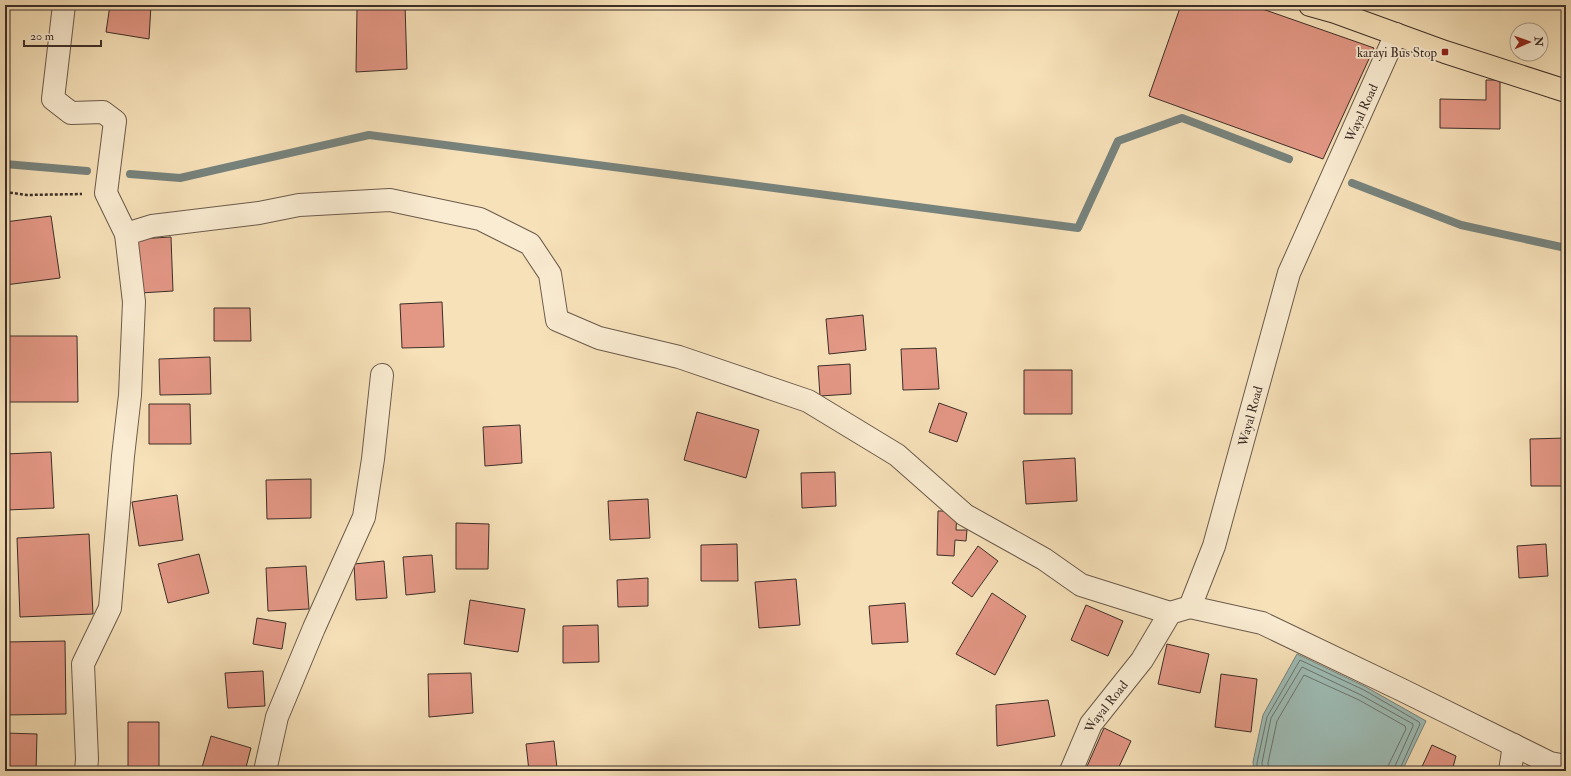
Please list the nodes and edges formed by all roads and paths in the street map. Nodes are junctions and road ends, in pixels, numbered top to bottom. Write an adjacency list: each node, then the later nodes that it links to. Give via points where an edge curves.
1 (64, 5): 6 (street, via 53,99 71,113 102,112 115,121)
2 (1310, 5): 3 (main road)
3 (1396, 34): 4 (main road); 9 (street, Wayal Road, via 1289,273 1214,546)
4 (1566, 91)
5 (5, 192): 6 (path, via 27,195)
6 (106, 193): 7 (street)
7 (126, 234): 9 (street, via 152,226 258,213 299,205 390,200 480,219 530,244 550,274 557,320 600,338 679,357 808,401 897,455 965,514 1044,559 1081,585); 12 (street, via 134,302 130,395 110,608 83,664)
8 (382, 375): 13 (street, via 364,517 277,717)
9 (1180, 610): 10 (street, via 1262,623); 14 (street, Wayal Road, via 1091,724)
10 (1514, 745): 11 (street, via 1550,763); 15 (street)
11 (1566, 766)
12 (86, 771)
13 (265, 771)
14 (1071, 771)
15 (1510, 771)

